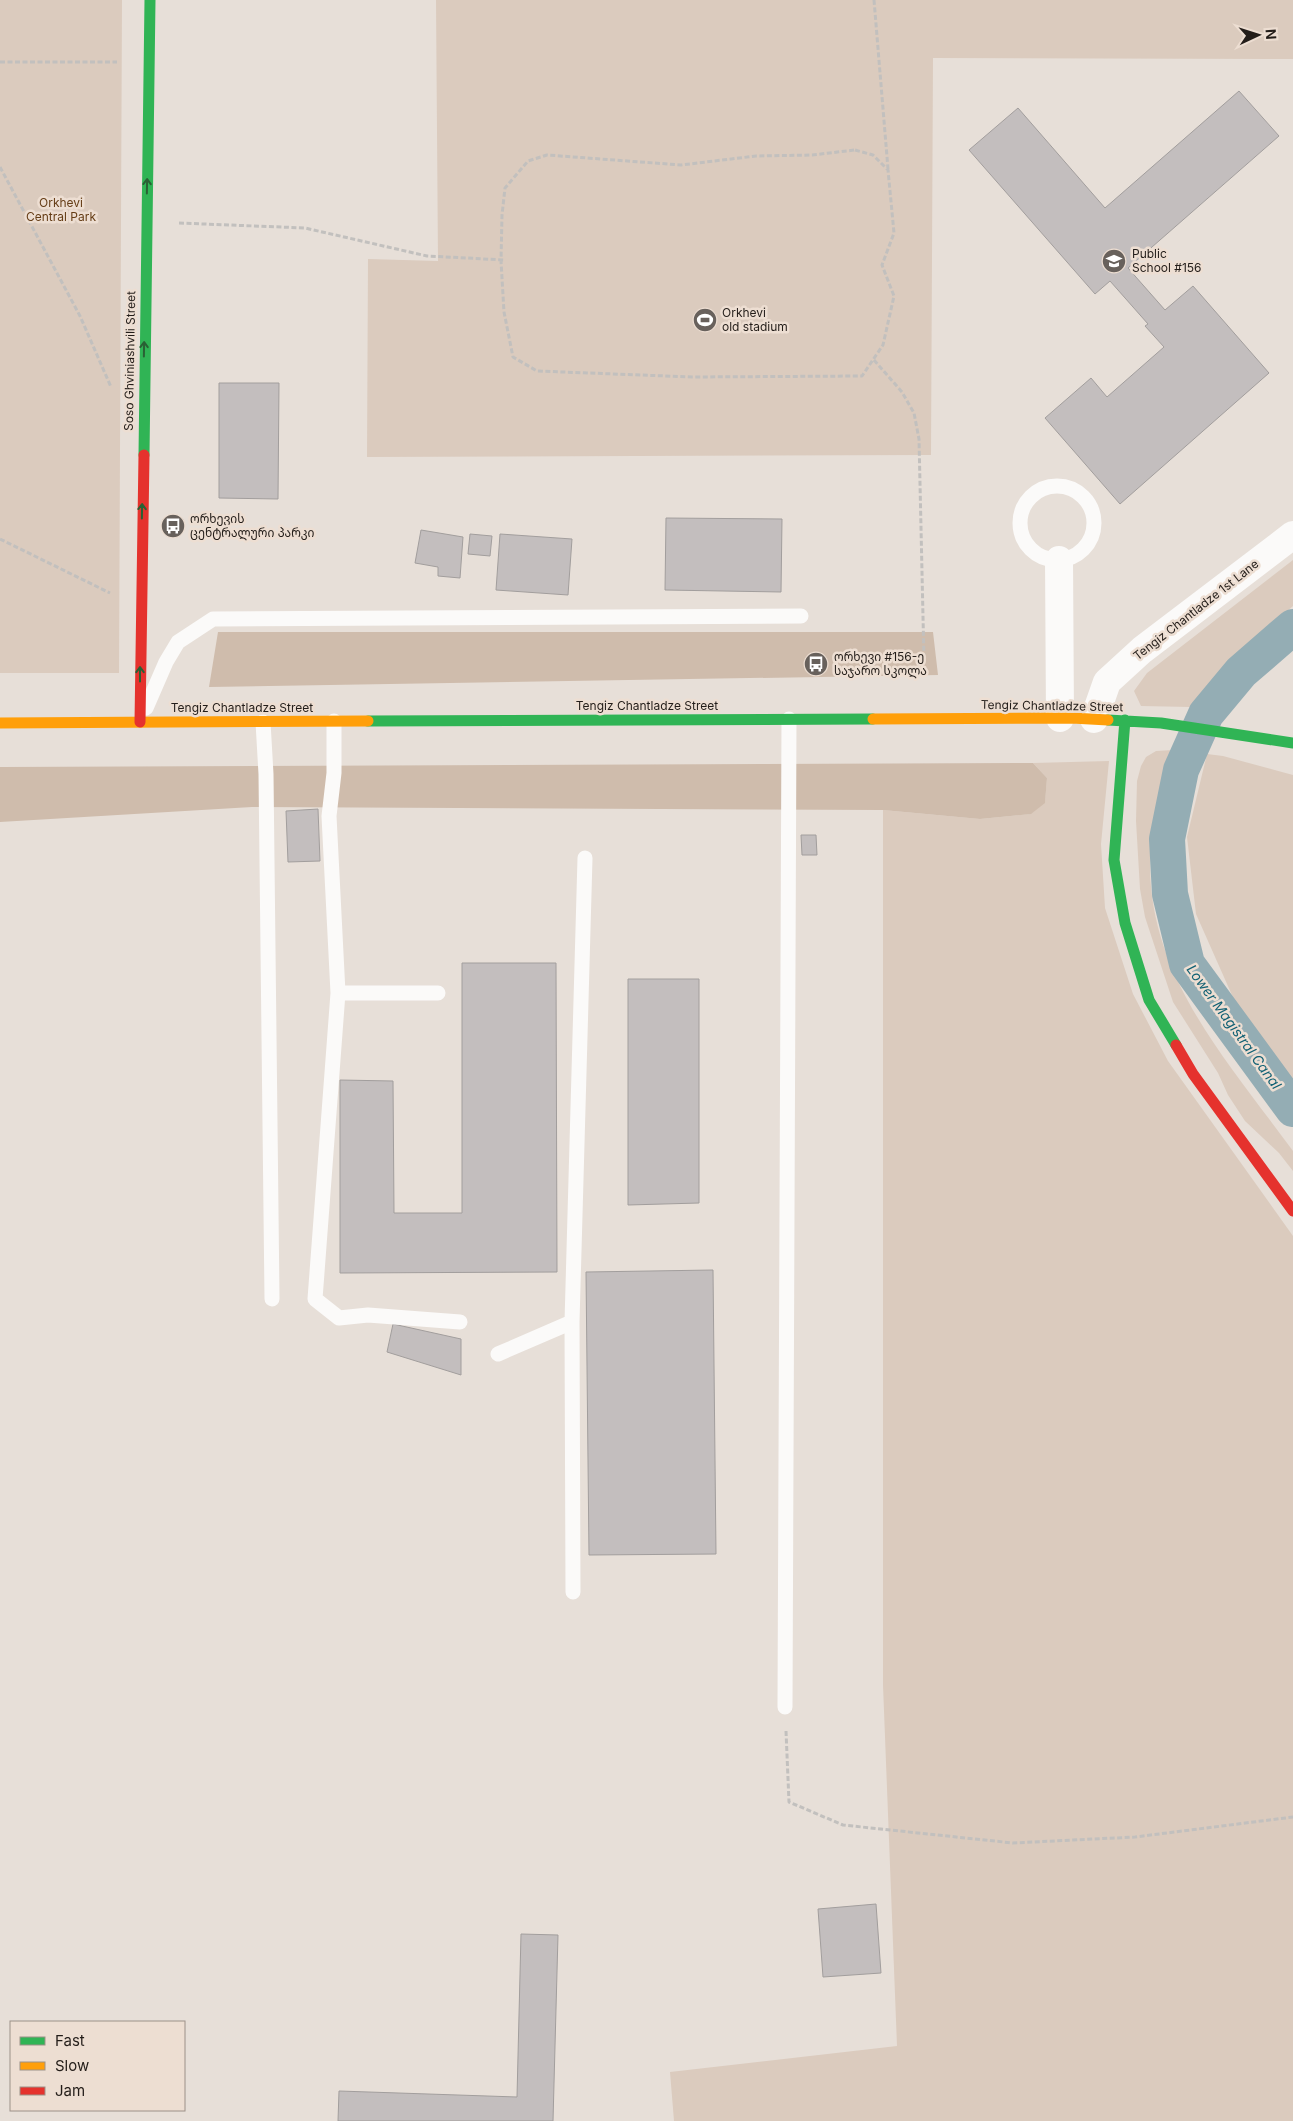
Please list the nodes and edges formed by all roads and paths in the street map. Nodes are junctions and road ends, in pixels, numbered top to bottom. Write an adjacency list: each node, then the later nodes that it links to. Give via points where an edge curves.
1 (150, 0): 7 (street, Soso Ghviniashvili Street, one-way to 1)
2 (874, 0): 6 (path)
3 (0, 62): 4 (path)
4 (117, 62)
5 (0, 167): 10 (path, via 80,316)
6 (888, 170): 8 (path, via 873,155 855,150 756,156 681,165 547,155 528,161 505,188); 9 (path, via 894,233 882,265 894,296 883,346)
7 (146, 221): 8 (path, via 305,228 428,256); 21 (street, Soso Ghviniashvili Street, one-way to 7)
8 (503, 261): 9 (path, via 504,312 513,357 537,371 692,377 862,376)
9 (874, 360): 16 (path, via 902,392 914,413 919,439)
10 (112, 391)
11 (1293, 535): 19 (street, Tengiz Chantladze 1st Lane, via 1142,650 1107,682)
12 (0, 539): 14 (path)
13 (1059, 560): 13 (lane, via 1083,549 1094,526 1093,514 1078,492 1056,486 1035,493 1022,512 1020,524 1022,535 1036,553 1047,559); 17 (street)
14 (113, 595)
15 (801, 616): 21 (lane, via 212,619 178,642)
16 (924, 661)
17 (1060, 718): 18 (street, Tengiz Chantladze Street); 19 (street, Tengiz Chantladze Street)
18 (789, 719): 23 (street, Tengiz Chantladze Street); 35 (lane)
19 (1094, 719): 20 (street, Tengiz Chantladze Street)
20 (1125, 720): 25 (street, Tengiz Chantladze Street); 29 (street, via 1114,860 1125,923 1149,1000 1193,1074)
21 (140, 722): 22 (street, Tengiz Chantladze Street); 24 (street, Tengiz Chantladze Street)
22 (263, 722): 23 (street, Tengiz Chantladze Street); 30 (lane)
23 (334, 722): 27 (lane, via 334,773 329,816)
24 (0, 723)
25 (1293, 743)
26 (585, 858): 32 (lane)
27 (338, 993): 28 (lane); 31 (lane, via 315,1299 339,1318 368,1315)
28 (438, 993)
29 (1293, 1211)
30 (272, 1299)
31 (460, 1322)
32 (572, 1322): 33 (lane); 34 (lane)
33 (498, 1354)
34 (573, 1592)
35 (785, 1707): 36 (path, via 789,1802 843,1825 1013,1843 1135,1837)
36 (1293, 1817)

